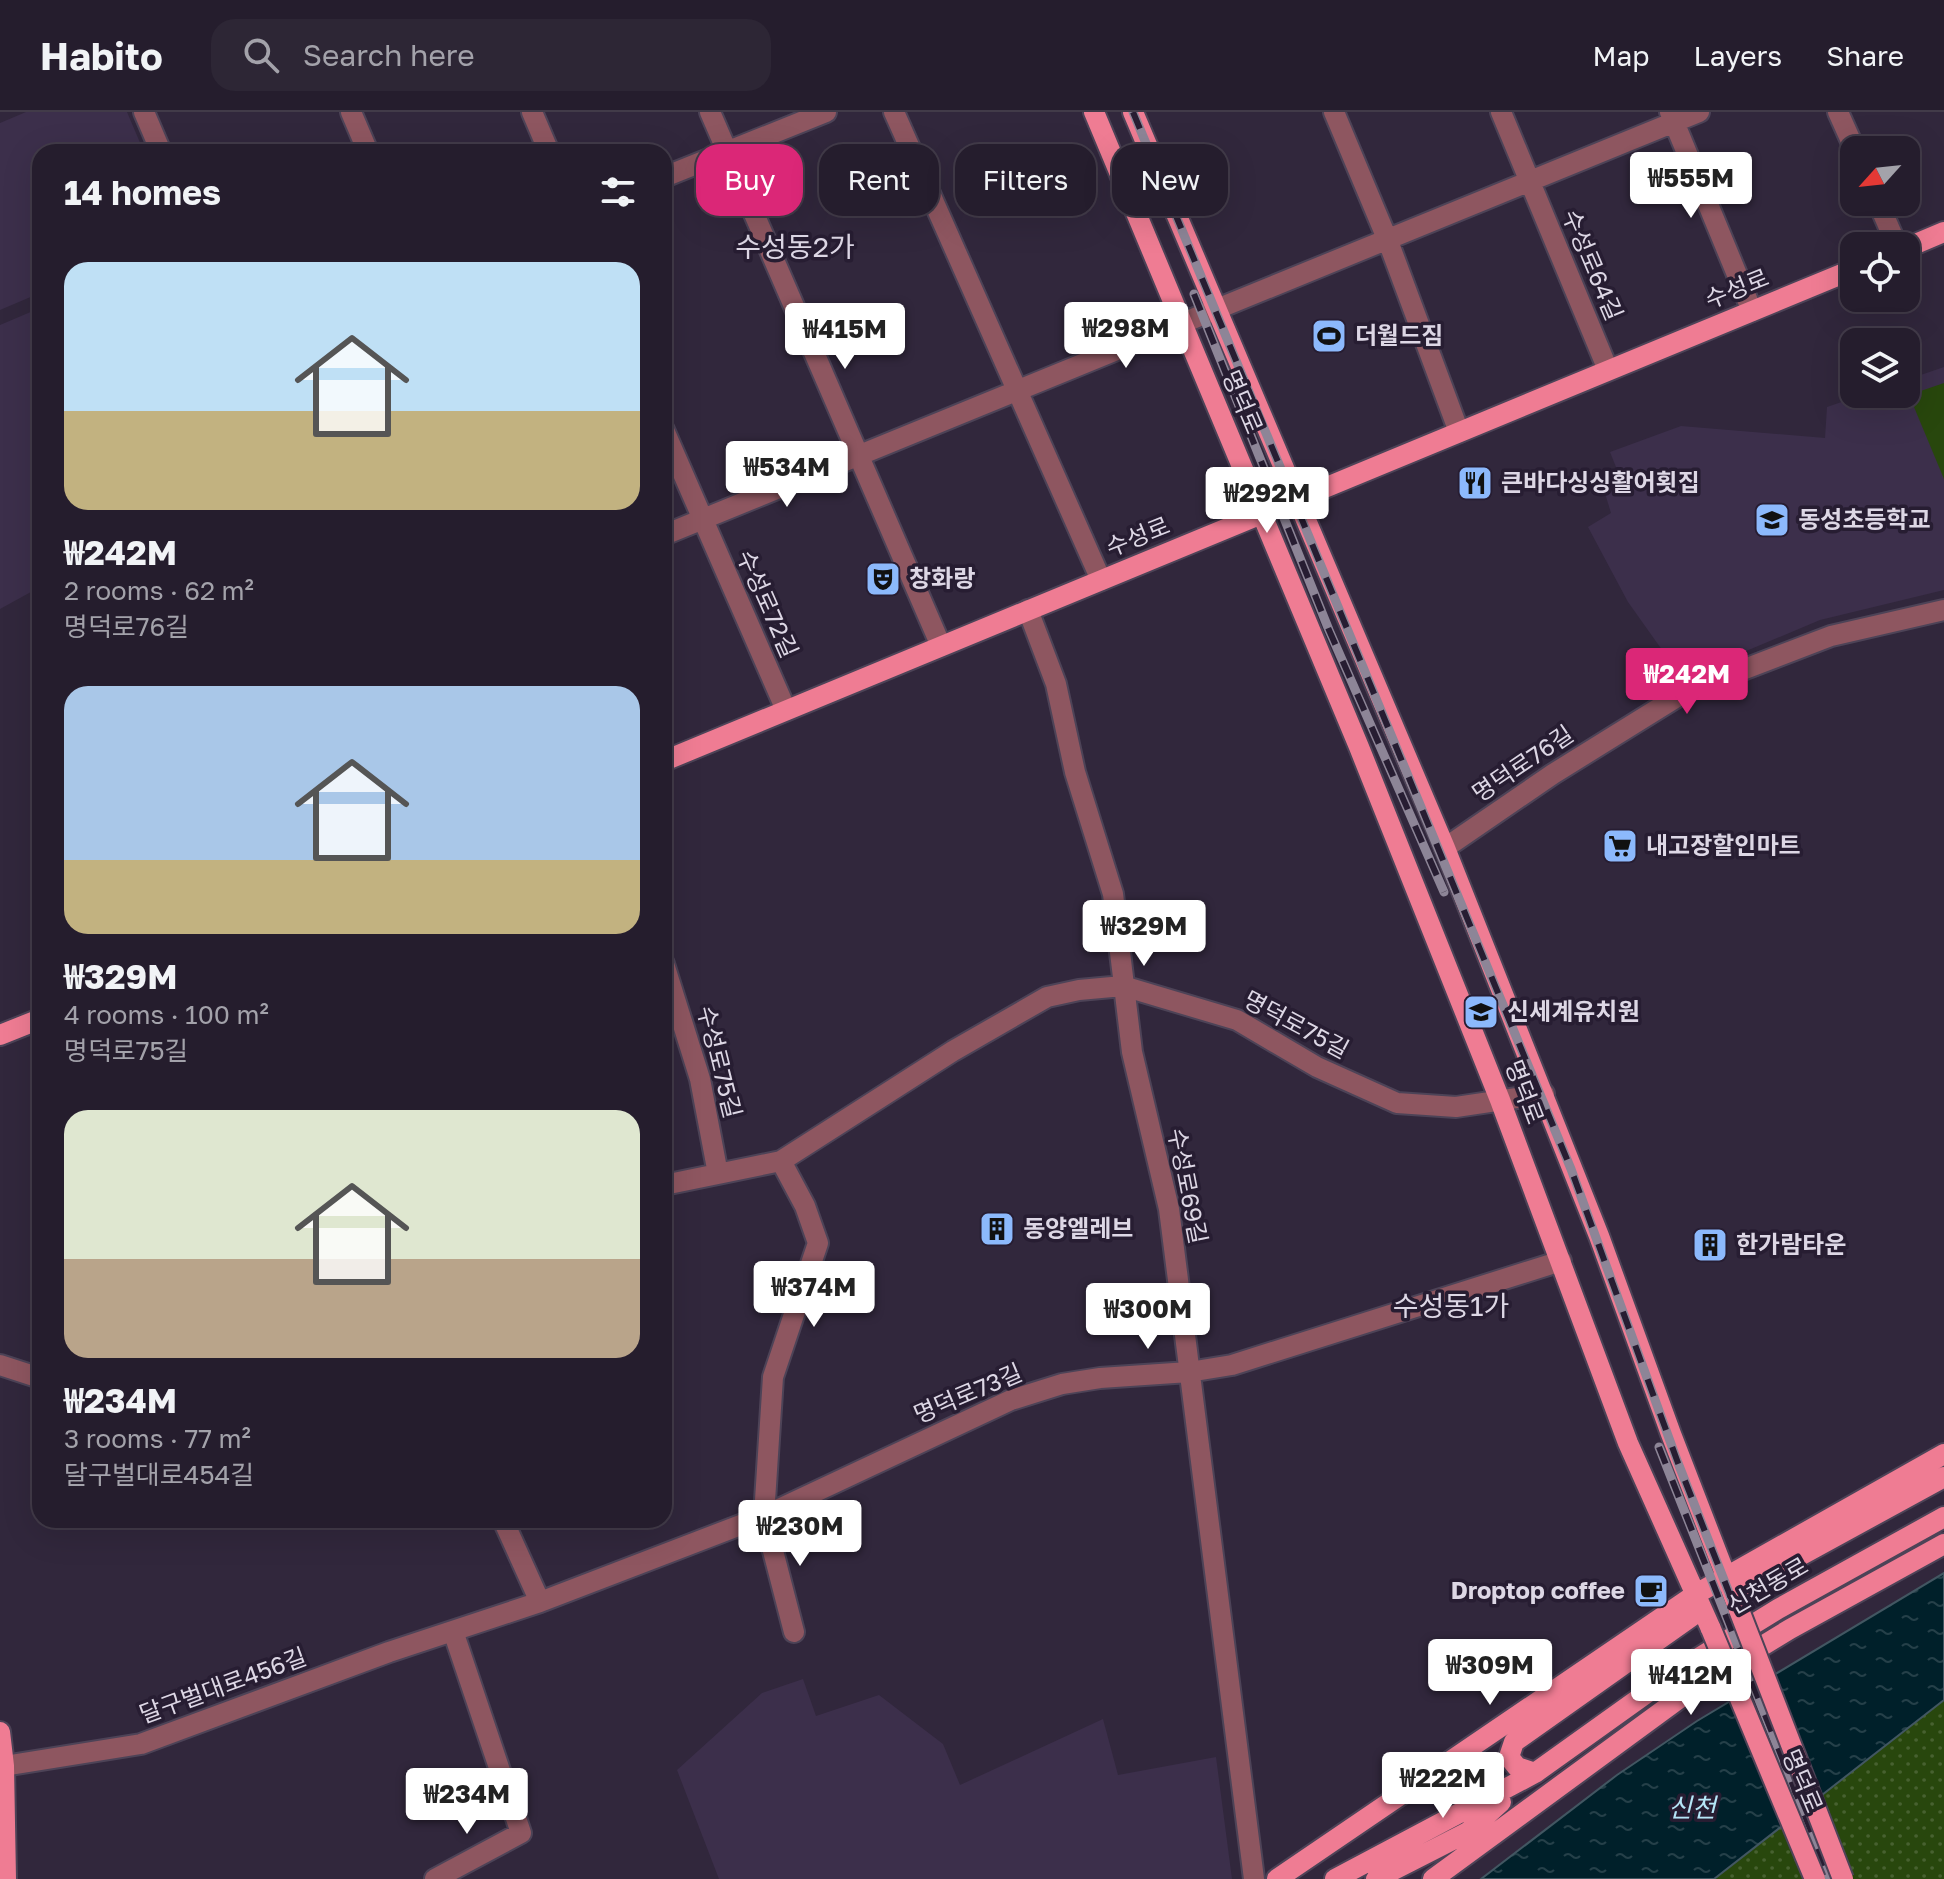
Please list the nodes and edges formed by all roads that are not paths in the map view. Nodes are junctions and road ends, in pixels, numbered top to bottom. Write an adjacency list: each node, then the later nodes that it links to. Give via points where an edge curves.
1 (144, 112): 15 (street)
2 (351, 112): 16 (street)
3 (532, 112): 17 (street)
4 (710, 112): 18 (street)
5 (826, 112): 19 (street)
6 (894, 112): 32 (street)
7 (1094, 112): 30 (main road, 명덕로)
8 (1133, 112): 28 (main road, 명덕로)
9 (1334, 112): 25 (street)
10 (1501, 112): 22 (street, 수성로64길)
11 (1699, 112): 13 (street)
12 (1838, 112): 14 (street)
13 (1672, 117): 22 (street); 29 (street)
14 (1849, 136)
15 (158, 144)
16 (365, 144)
17 (546, 144)
18 (722, 144)
19 (748, 144)
20 (696, 165): 21 (street)
21 (672, 174)
22 (1529, 179): 25 (street); 31 (street, 수성로64길)
23 (753, 216): 35 (street)
24 (1944, 232): 26 (main road)
25 (1388, 241): 28 (street); 33 (street)
26 (1920, 242)
27 (1840, 275): 29 (main road, 수성로)
28 (1218, 310): 30 (street); 36 (main road, 명덕로)
29 (1752, 311): 31 (main road, 수성로)
30 (1180, 325): 32 (street); 37 (main road, 명덕로)
31 (1608, 370): 33 (main road, 수성로)
32 (1017, 391): 35 (street); 40 (street)
33 (1459, 432): 36 (main road, 수성로)
34 (672, 450): 38 (street, 수성로72길)
35 (859, 458): 38 (street); 43 (street)
36 (1297, 499): 37 (main road, 수성로); 46 (main road, 명덕로)
37 (1261, 514): 40 (main road, 수성로); 52 (main road, 명덕로)
38 (700, 520): 39 (street); 44 (street, 수성로72길)
39 (672, 532)
40 (1101, 580): 41 (main road, 수성로)
41 (1028, 610): 43 (main road, 수성로); 47 (street, 수성로69길, via 1056,684 1075,772 1113,894)
42 (1944, 610): 46 (street, 명덕로76길, via 1831,636 1685,692)
43 (941, 646): 44 (main road, 수성로)
44 (786, 710): 45 (main road, 수성로)
45 (672, 758)
46 (1445, 848): 51 (main road, 명덕로)
47 (1123, 986): 52 (street, 명덕로75길, via 1237,1020 1317,1067 1397,1103 1436,1108); 53 (street, 명덕로75길, via 1047,997); 58 (street, 수성로69길, via 1132,1052 1169,1209)
48 (672, 990): 54 (street, 수성로75길, via 700,1079)
49 (32, 1022): 50 (main road)
50 (0, 1035)
51 (1544, 1094): 52 (street, 명덕로75길); 68 (main road, 명덕로)
52 (1500, 1100): 56 (main road, 명덕로)
53 (781, 1161): 54 (street); 63 (street, via 818,1243 773,1377)
54 (718, 1174): 55 (street)
55 (672, 1183)
56 (1561, 1261): 58 (street, 명덕로73길, via 1232,1365); 69 (main road, 명덕로, via 1628,1443)
57 (0, 1365): 59 (street)
58 (1189, 1372): 63 (street, 명덕로73길, via 1100,1378 1011,1400); 78 (street, 수성로69길)
59 (32, 1375)
60 (1944, 1454): 68 (main road)
61 (1944, 1477): 62 (main road)
62 (1921, 1490): 66 (main road, via 1931,1492 1938,1506); 68 (main road)
63 (764, 1516): 70 (street, 달구벌대로456길); 72 (street)
64 (1944, 1517): 66 (main road, 신천동로)
65 (507, 1528): 70 (street)
66 (1922, 1532): 75 (main road, 신천동로, via 1691,1662)
67 (1944, 1544): 82 (main road, 신천동로, via 1695,1687)
68 (1734, 1593): 69 (main road); 84 (main road, 명덕로, bridge)
69 (1699, 1601): 75 (main road, via 1514,1742 1509,1757); 79 (main road); 83 (main road, 명덕로, bridge)
70 (540, 1602): 71 (street, 달구벌대로456길)
71 (453, 1631): 74 (street, 달구벌대로456길, via 141,1744); 77 (street, via 521,1833)
72 (794, 1632)
73 (0, 1732): 74 (main road)
74 (4, 1766): 76 (main road)
75 (1530, 1777): 80 (main road, 신천동로); 81 (main road, via 1468,1832)
76 (6, 1879)
77 (435, 1879)
78 (1254, 1879)
79 (1277, 1879)
80 (1335, 1879)
81 (1376, 1879)
82 (1433, 1879)
83 (1815, 1879)
84 (1843, 1879)

